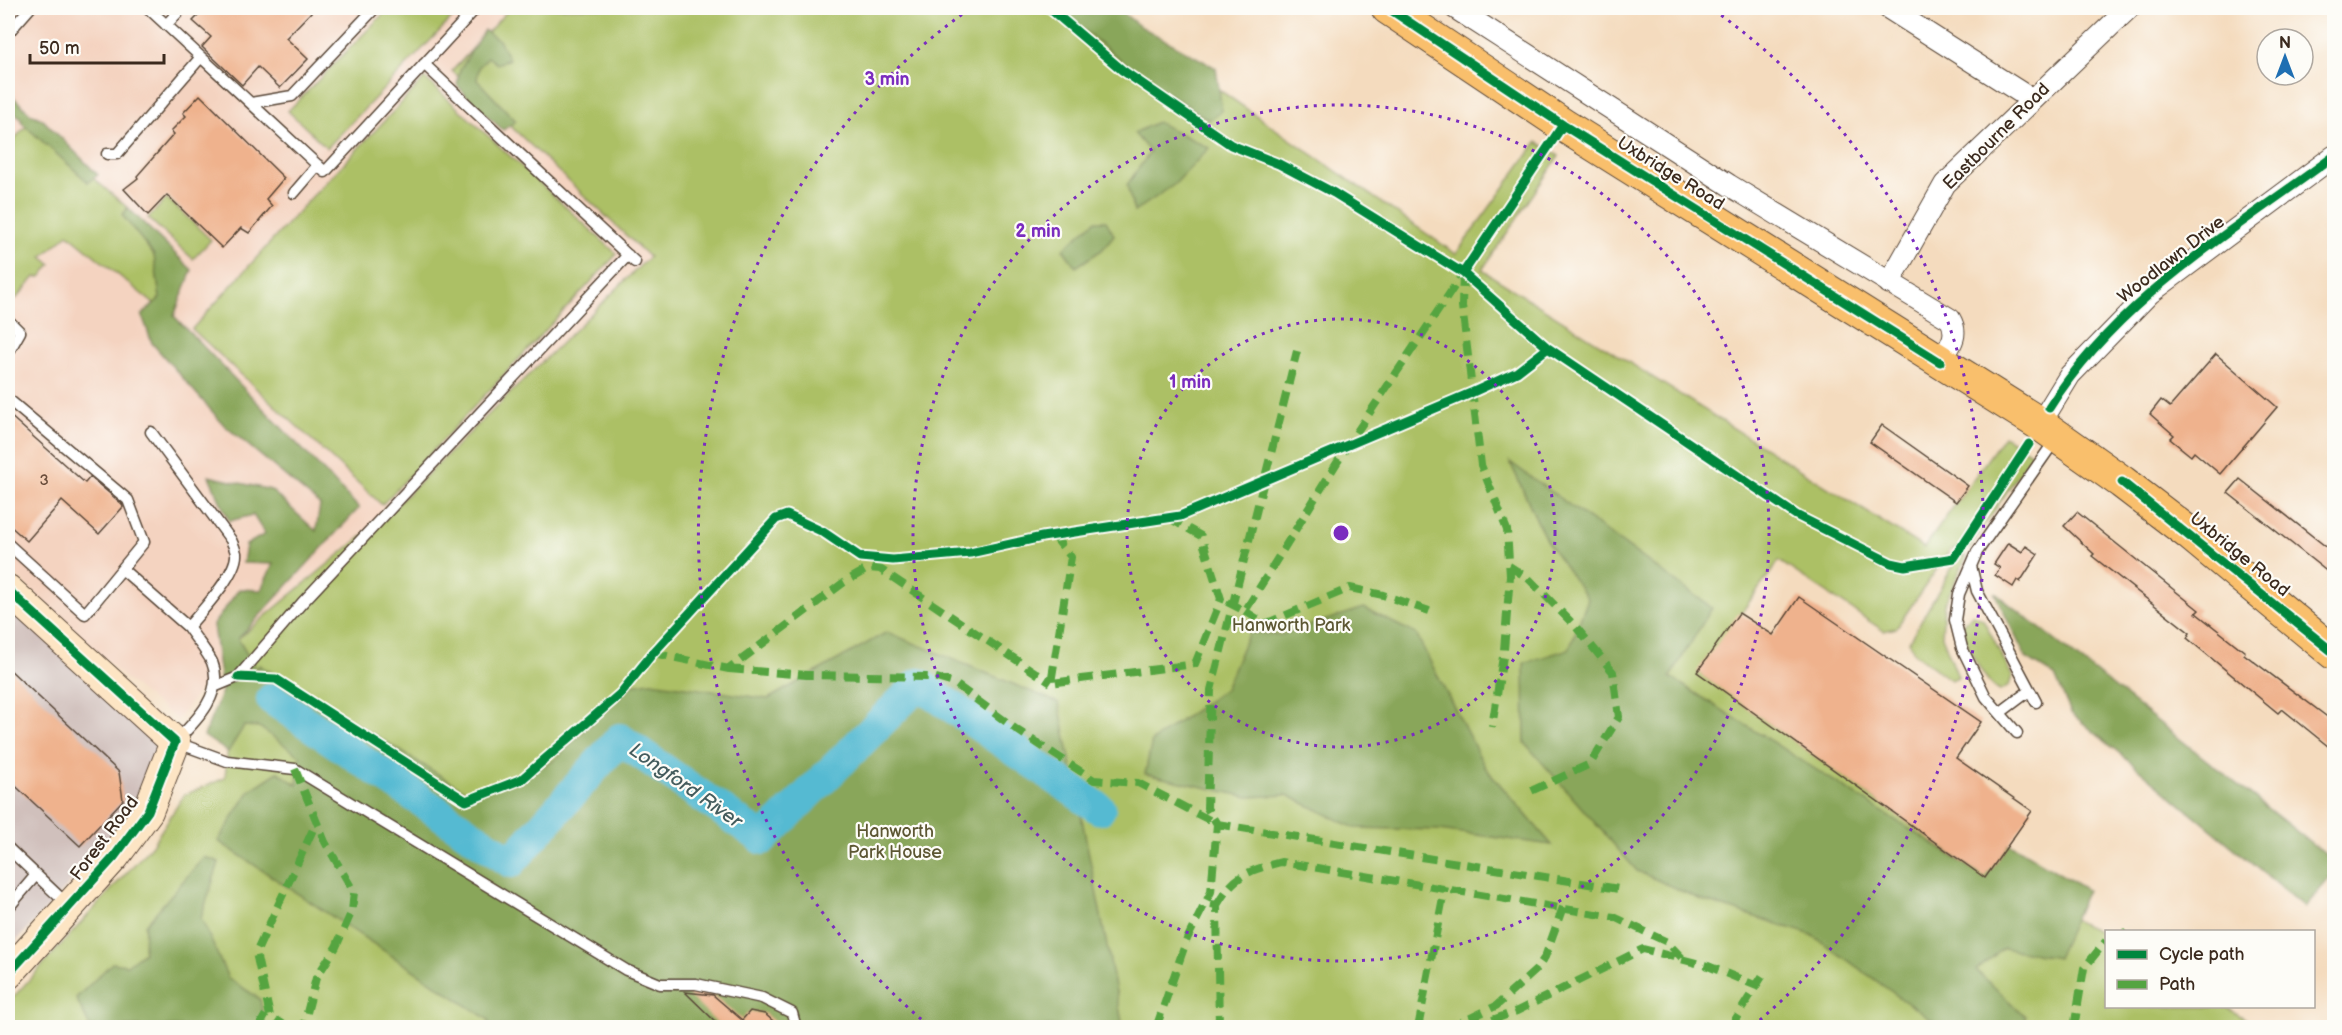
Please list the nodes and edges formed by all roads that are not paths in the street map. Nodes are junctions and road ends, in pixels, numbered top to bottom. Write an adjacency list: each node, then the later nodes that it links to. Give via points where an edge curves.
1 (30, 8): 11 (lane)
2 (148, 8): 10 (lane)
3 (182, 8): 10 (lane)
4 (375, 8): 15 (lane, via 292,96)
5 (476, 8): 13 (lane)
6 (1388, 8): 23 (main road, Uxbridge Road, via 1563,125)
7 (1455, 8): 20 (street, Uxbridge Road)
8 (1888, 8): 14 (street)
9 (2129, 8): 14 (street, Eastbourne Road)
10 (166, 25): 12 (lane)
11 (8, 33)
12 (201, 57): 15 (lane); 16 (lane, via 117,154)
13 (424, 64): 18 (lane, via 325,172); 33 (lane, via 631,258 302,603 238,677)
14 (2031, 99): 20 (street, Eastbourne Road, via 1945,184)
15 (251, 103): 18 (lane)
16 (107, 154)
17 (2334, 156): 25 (street, Woodlawn Drive, via 2150,293 2070,375)
18 (318, 165): 19 (lane)
19 (294, 193)
20 (1889, 283): 23 (street, Uxbridge Road, via 1950,319 1955,338)
21 (8, 320): 22 (lane, via 20,332)
22 (8, 353)
23 (1940, 362): 25 (main road, Uxbridge Road)
24 (8, 399): 29 (lane, via 128,500 144,542)
25 (2048, 430): 28 (lane); 32 (main road, Uxbridge Road, via 2182,528)
26 (151, 432): 31 (lane, via 231,540 236,554 232,568)
27 (8, 544): 29 (lane, via 85,614)
28 (1971, 566): 34 (lane, via 1977,591); 36 (lane, via 1959,594 1955,620 1962,648 1986,697)
29 (122, 569): 31 (lane)
30 (8, 590): 38 (street)
31 (188, 627): 33 (lane, via 212,662)
32 (2334, 653)
33 (214, 687): 38 (lane, via 201,716)
34 (2029, 691): 35 (lane); 36 (lane)
35 (2036, 702)
36 (2001, 712): 37 (lane)
37 (2017, 733)
38 (175, 742): 42 (street, Forest Road, via 148,811); 44 (lane, via 227,761 295,769 626,970 660,984 696,984 762,998 792,1013)
39 (8, 848): 40 (lane)
40 (36, 875): 41 (lane); 42 (lane)
41 (8, 908)
42 (71, 908): 43 (street, Forest Road)
43 (8, 974)
44 (796, 1028)

